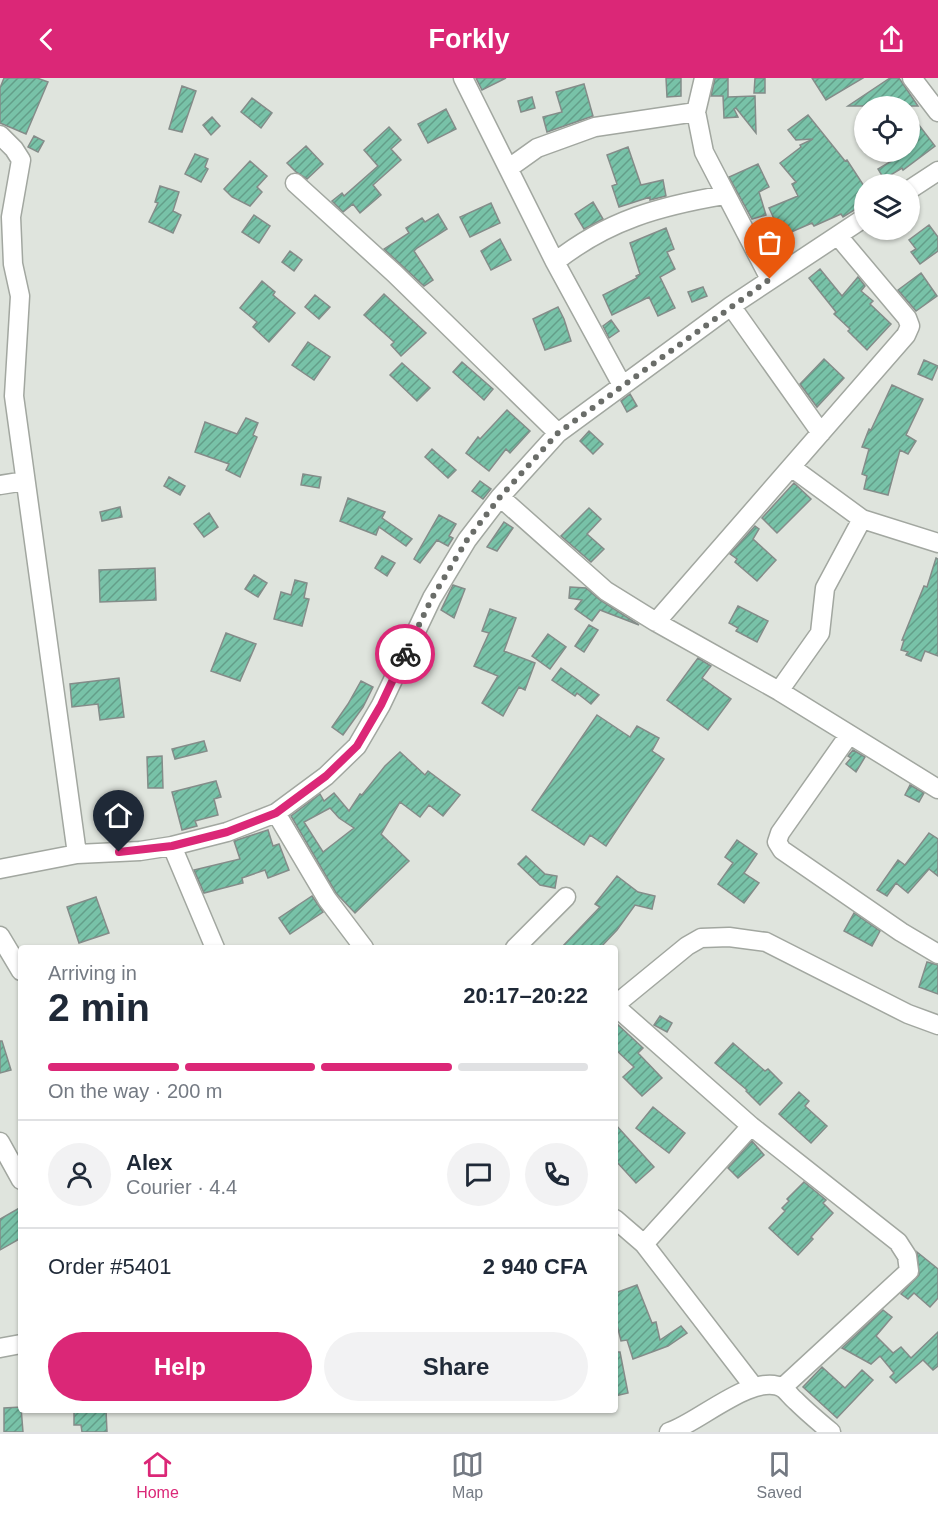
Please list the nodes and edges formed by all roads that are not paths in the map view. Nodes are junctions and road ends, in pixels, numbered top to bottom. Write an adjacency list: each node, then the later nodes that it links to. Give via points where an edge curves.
1 (463, 78): 7 (street)
2 (705, 78): 4 (street)
3 (912, 78): 5 (street)
4 (696, 112): 7 (street, via 595,127 537,148); 11 (street, via 704,152)
5 (938, 112)
6 (0, 135): 18 (street, via 21,160 11,217 13,264 20,296)
7 (509, 168): 14 (street)
8 (938, 171): 10 (street)
9 (295, 183): 19 (street)
10 (920, 183)
11 (725, 195): 14 (street, via 682,202 627,219 579,243); 15 (street)
12 (854, 225): 13 (street)
13 (838, 236): 15 (street); 20 (street, via 910,326 906,336)
14 (555, 262): 17 (street)
15 (770, 279): 16 (street)
16 (731, 306): 17 (street); 20 (street)
17 (622, 385): 19 (street)
18 (7, 395): 22 (street)
19 (558, 433): 24 (street)
20 (821, 433): 21 (street)
21 (791, 467): 25 (street); 27 (street)
22 (25, 481): 23 (street); 33 (street)
23 (0, 485)
24 (500, 497): 27 (street, via 606,591); 31 (street, via 467,540 432,598 357,746 326,776)
25 (862, 519): 26 (street); 28 (street, via 825,588 820,633)
26 (938, 543)
27 (656, 622): 28 (street)
28 (779, 691): 29 (street)
29 (849, 735): 30 (street); 40 (street, via 777,842 791,856)
30 (938, 789)
31 (276, 813): 32 (street, via 227,832); 38 (street, via 327,900)
32 (172, 846): 33 (street); 37 (street)
33 (77, 854): 34 (street)
34 (0, 869)
35 (566, 897): 39 (street)
36 (0, 936): 41 (street)
37 (215, 945)
38 (362, 945)
39 (518, 945)
40 (938, 954)
41 (18, 966)
42 (618, 1003): 44 (street, via 687,946 701,938 729,937 766,942 908,1014)
43 (618, 1008): 45 (street)
44 (938, 1025)
45 (751, 1126): 49 (street); 53 (street, via 898,1242 907,1256 909,1271)
46 (0, 1142): 47 (street)
47 (18, 1175)
48 (618, 1222): 49 (street)
49 (644, 1244): 52 (street)
50 (18, 1345): 51 (street)
51 (0, 1348)
52 (754, 1388): 53 (street); 54 (street)
53 (782, 1388): 55 (street)
54 (669, 1432)
55 (831, 1432)

